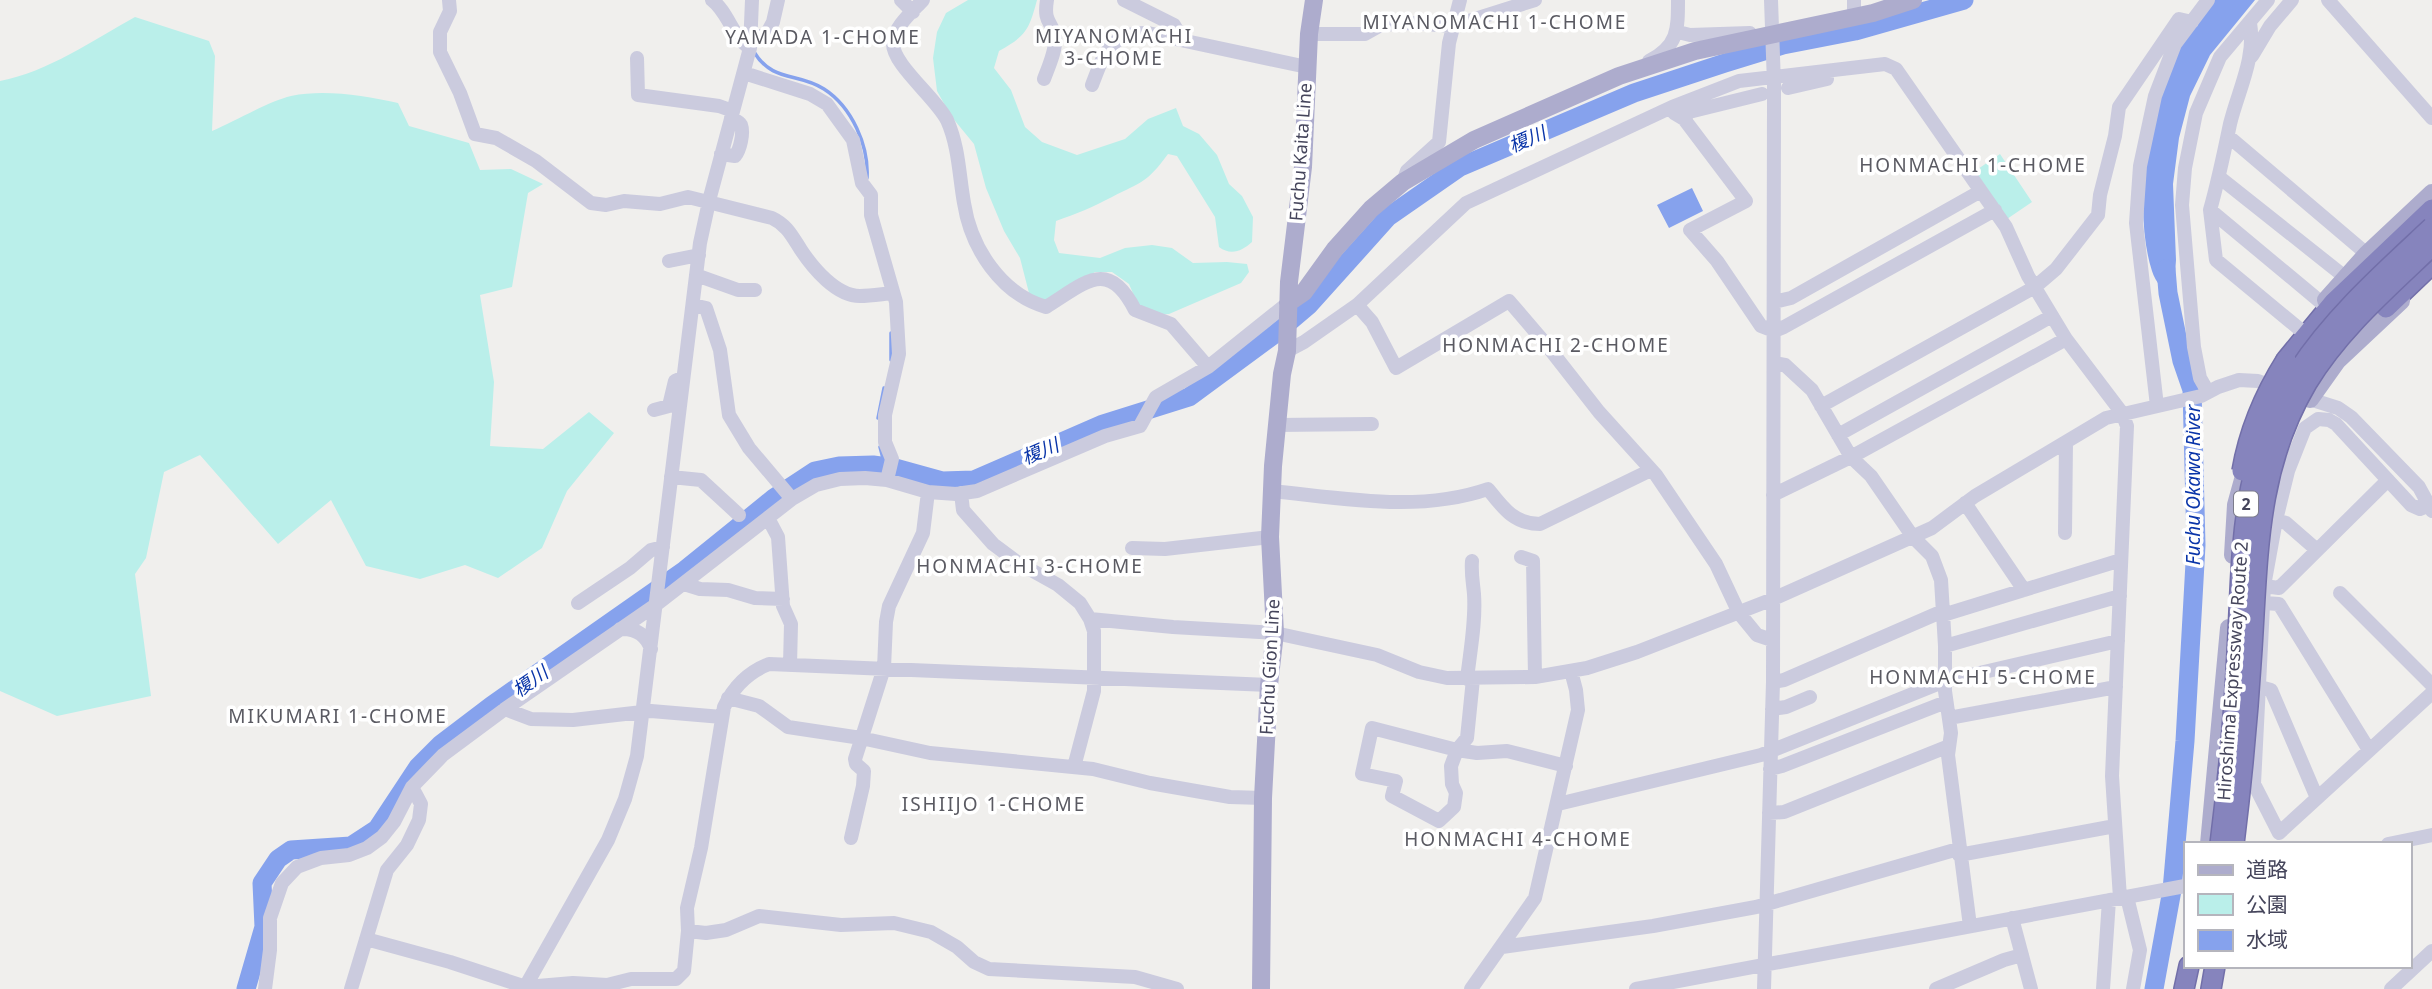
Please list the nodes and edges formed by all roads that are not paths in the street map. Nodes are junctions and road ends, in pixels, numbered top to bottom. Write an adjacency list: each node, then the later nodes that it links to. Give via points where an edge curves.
1 (449, 0): 46 (street, via 440,52 475,134 496,138 536,161 591,202 660,204 688,197)
2 (712, 0): 28 (street, via 739,39)
3 (752, 0): 28 (street)
4 (778, 0): 28 (street, via 766,35)
5 (901, 0): 20 (street)
6 (923, 0): 20 (street)
7 (1047, 0): 34 (street, via 1044,16 1055,44)
8 (1125, 0): 27 (street, via 1174,25)
9 (1314, 0): 25 (main road, Fuchu Kaita Line)
10 (1460, 0): 23 (street)
11 (1535, 0): 23 (street)
12 (1678, 0): 24 (street)
13 (1771, 0): 26 (street)
14 (1913, 0): 19 (main road)
15 (2208, 0): 21 (street)
16 (2268, 0): 22 (street)
17 (2292, 0): 30 (street)
18 (2328, 0): 39 (street)
19 (1854, 8): 26 (main road)
20 (913, 12): 72 (street, via 893,43 897,60 947,121 961,167 964,205 980,252 996,276 1046,306 1087,282 1112,281 1125,291 1135,310 1171,324)
21 (2192, 22): 59 (street, via 2179,19 2119,107 2098,215 2056,269); 77 (street, via 2175,44 2155,96 2140,166 2136,223)
22 (2250, 23): 30 (street); 75 (street, via 2220,57 2196,113 2185,168 2182,205 2194,346 2200,378)
23 (1453, 26): 25 (street, via 1409,23 1381,25 1364,34); 43 (street, via 1439,142 1407,171)
24 (1678, 32): 26 (street); 33 (street, via 1661,55)
25 (1309, 34): 31 (main road, Fuchu Kaita Line)
26 (1773, 38): 33 (main road, via 1695,51); 36 (street)
27 (1183, 40): 31 (street); 35 (street, via 1133,32 1120,37 1102,60)
28 (751, 43): 32 (street)
29 (637, 58): 38 (street, via 638,95 719,106)
30 (2249, 61): 41 (street)
31 (1307, 67): 67 (main road, Fuchu Kaita Line, via 1303,167)
32 (744, 73): 38 (street); 61 (street, via 827,104 853,139)
33 (1619, 76): 43 (main road, via 1475,140)
34 (1044, 79)
35 (1093, 85)
36 (1774, 86): 37 (street, via 1739,81); 40 (street, via 1689,112); 44 (street, via 1863,67 1885,64 1896,69); 62 (street)
37 (1672, 107): 40 (street); 65 (street, via 1466,203)
38 (732, 115): 46 (street, via 741,127 739,151 735,156 721,154)
39 (2432, 118)
40 (1684, 119): 68 (street, via 1746,201 1690,230 1761,326)
41 (2228, 136): 42 (street); 52 (street)
42 (2219, 177): 49 (street); 58 (street)
43 (1403, 182): 67 (main road, via 1335,249 1304,292)
44 (1981, 191): 48 (street); 62 (street, via 1791,299)
45 (2432, 193): 52 (main road)
46 (708, 202): 53 (street); 61 (street, via 785,224 806,257 844,292 858,296)
47 (2432, 209): 110 (highway, bridge, via 2314,323 2273,381 2254,421 2237,511)
48 (1995, 210): 59 (street); 68 (street)
49 (2210, 210): 63 (street); 69 (street, via 2216,260)
50 (2432, 228): 110 (highway, Hiroshima Expressway Route 2 / 2, bridge, via 2339,317 2282,398 2268,426 2245,512)
51 (2432, 246): 110 (highway, Hiroshima Expressway Route 2 / 2, bridge, via 2350,327 2294,406 2267,484)
52 (2367, 254): 58 (main road)
53 (699, 255): 54 (street); 57 (street)
54 (669, 261)
55 (2432, 264): 110 (highway, bridge, via 2338,356 2309,396 2279,468)
56 (2432, 273): 76 (main road, via 2337,361)
57 (696, 275): 60 (street, via 738,290); 64 (street)
58 (2345, 277): 63 (main road)
59 (2035, 287): 66 (street); 78 (street)
60 (755, 290)
61 (893, 293): 88 (street, via 899,354 885,415 885,442 892,459)
62 (1774, 302): 68 (street)
63 (2323, 304): 69 (main road)
64 (693, 305): 73 (street); 94 (street, via 706,308 720,350 729,415 749,448)
65 (1357, 305): 67 (street, via 1304,342); 86 (street, via 1372,322 1396,368 1509,301)
66 (2052, 316): 70 (street); 83 (street)
67 (1287, 326): 72 (street); 82 (main road, Fuchu Gion Line)
68 (1774, 331): 71 (street)
69 (2303, 332): 74 (main road)
70 (2066, 339): 80 (street); 85 (street)
71 (1774, 363): 78 (street, via 1785,365 1812,390); 93 (street)
72 (1208, 367): 92 (street, via 1156,397 1140,426 1105,436 977,491)
73 (684, 378): 79 (street, via 675,381 669,406); 87 (street)
74 (2272, 386): 75 (street, via 2239,380); 76 (street); 167 (main road, via 2236,505)
75 (2209, 392): 77 (street)
76 (2310, 399): 96 (street, via 2351,417 2419,487)
77 (2160, 405): 80 (street)
78 (1821, 406): 83 (street)
79 (654, 410)
80 (2122, 413): 84 (street); 107 (street, via 2127,426)
81 (1372, 424): 82 (street)
82 (1277, 425): 90 (main road, Fuchu Gion Line)
83 (1838, 435): 85 (street)
84 (2066, 442): 95 (street); 100 (street)
85 (1851, 457): 93 (street); 102 (street, via 1871,476)
86 (1651, 470): 90 (street, via 1540,524 1509,516 1488,489 1440,500 1387,503); 119 (street, via 1716,564)
87 (671, 477): 97 (street, via 701,480); 103 (street)
88 (887, 480): 91 (street); 94 (street, via 841,479 816,485)
89 (2388, 480): 96 (street, via 2411,505); 99 (street, via 2336,424 2318,419 2305,428); 105 (street)
90 (1272, 491): 101 (main road, Fuchu Gion Line)
91 (928, 492): 92 (street); 129 (street, via 923,533 889,606)
92 (961, 493): 121 (street, via 963,510 993,544 1058,585 1080,603)
93 (1773, 495): 114 (street)
94 (792, 499): 98 (street)
95 (1965, 503): 102 (street); 111 (street)
96 (2431, 508)
97 (739, 515)
98 (768, 518): 109 (street); 115 (street, via 778,537)
99 (2276, 520): 105 (street); 110 (street)
100 (2065, 533)
101 (1270, 537): 104 (street, via 1190,547); 123 (main road, Fuchu Gion Line)
102 (1913, 537): 114 (street); 120 (street, via 1932,556 1941,580)
103 (663, 547): 116 (street); 117 (street, via 651,550)
104 (1132, 548)
105 (2317, 550): 110 (street, via 2279,589)
106 (1521, 557): 132 (street, via 1533,561)
107 (2121, 560): 111 (street); 113 (street)
108 (1472, 561): 133 (street)
109 (684, 584): 115 (street); 116 (street)
110 (2253, 585): 118 (street); 139 (highway, Hiroshima Expressway Route 2 / 2, bridge); 170 (highway, Hiroshima Expressway Route 2 / 2, bridge, via 2249,701)
111 (2024, 590): 120 (street)
112 (2340, 593): 137 (street)
113 (2120, 596): 125 (street); 126 (street)
114 (1773, 599): 119 (street); 124 (street)
115 (783, 600): 128 (street, via 791,624)
116 (657, 601): 122 (street); 127 (street)
117 (578, 603)
118 (2264, 603): 140 (street); 154 (street, via 2279,604)
119 (1739, 613): 124 (street, via 1757,635); 130 (street, via 1637,653)
120 (1943, 613): 126 (street); 135 (street)
121 (1090, 619): 123 (street); 131 (street)
122 (620, 629): 127 (street, via 640,633); 145 (street)
123 (1275, 633): 133 (street, via 1377,654 1419,672); 136 (main road, Fuchu Gion Line)
124 (1772, 640): 135 (street)
125 (2118, 642): 134 (street); 138 (street)
126 (1945, 646): 134 (street)
127 (651, 649): 147 (street)
128 (790, 665): 129 (street); 143 (street, via 769,664 751,671)
129 (884, 668): 131 (street); 150 (street)
130 (1571, 671): 132 (street); 155 (street, via 1578,710)
131 (1095, 676): 136 (street); 156 (street)
132 (1535, 677): 133 (street)
133 (1470, 679): 152 (street, via 1467,738)
134 (1945, 681): 144 (street); 153 (street)
135 (1773, 682): 146 (street)
136 (1269, 685): 160 (main road, Fuchu Gion Line)
137 (2432, 685)
138 (2116, 687): 149 (street); 163 (street)
139 (2235, 687): 168 (highway, bridge); 169 (highway, Hiroshima Expressway Route 2 / 2, bridge)
140 (2260, 687): 159 (street, via 2272,690); 166 (street, via 2254,784)
141 (2432, 693): 154 (street)
142 (1810, 697): 146 (street)
143 (728, 698): 148 (street); 150 (street, via 759,706 788,727)
144 (1946, 702): 149 (street); 157 (street)
145 (505, 709): 147 (street, via 531,719 573,720); 158 (street, via 443,755)
146 (1772, 709): 153 (street)
147 (643, 712): 148 (street); 188 (street, via 635,767 617,820)
148 (722, 717): 178 (street, via 687,908)
149 (1949, 718): 151 (street)
150 (861, 738): 156 (street, via 930,753); 165 (street, via 855,759 864,771 863,786)
151 (1949, 746): 162 (street, via 1784,812); 172 (street)
152 (1457, 750): 152 (street, via 1451,766 1454,807 1439,821 1392,796 1396,781 1362,774 1372,728); 155 (street, via 1507,751)
153 (1771, 750): 157 (street); 161 (street)
154 (2369, 750): 159 (street)
155 (1566, 766): 161 (street)
156 (1074, 767): 160 (street, via 1230,797)
157 (1770, 769): 162 (street)
158 (412, 787): 179 (street, via 421,804 419,820 387,870); 190 (street, via 382,837 349,855 297,867 282,883 270,918)
159 (2318, 797): 166 (street)
160 (1263, 798): 193 (main road, Fuchu Gion Line)
161 (1558, 804): 180 (street, via 1535,898)
162 (1769, 813): 175 (street)
163 (2115, 826): 172 (street); 174 (street)
164 (2432, 835): 171 (street)
165 (851, 838)
166 (2280, 838)
167 (2211, 842)
168 (2211, 842)
169 (2220, 842)
170 (2234, 842)
171 (2398, 842)
172 (1959, 852): 175 (street); 177 (street)
173 (2184, 886): 174 (street)
174 (2124, 897): 176 (street); 199 (street); 200 (street, via 2140,950)
175 (1767, 903): 180 (street, via 1653,926); 183 (street)
176 (2012, 918): 177 (street); 182 (street)
177 (1970, 926): 183 (street)
178 (688, 931): 188 (street, via 684,971 676,979); 192 (street, via 726,930 759,916 841,925 894,923 931,932 989,969 1135,977)
179 (366, 939): 188 (street); 191 (street)
180 (1502, 947): 194 (street)
181 (2432, 951): 189 (street)
182 (2022, 955): 197 (street); 198 (street)
183 (1765, 964): 187 (street); 196 (street)
184 (2190, 968): 201 (highway)
185 (2201, 968): 202 (highway)
186 (2216, 968): 203 (highway)
187 (1672, 986): 195 (street)
188 (525, 988)
189 (2395, 988)
190 (265, 989)
191 (351, 989)
192 (1177, 989)
193 (1261, 989)
194 (1471, 989)
195 (1636, 989)
196 (1764, 989)
197 (1936, 989)
198 (2030, 989)
199 (2103, 989)
200 (2133, 989)
201 (2186, 989)
202 (2197, 989)
203 (2211, 989)

